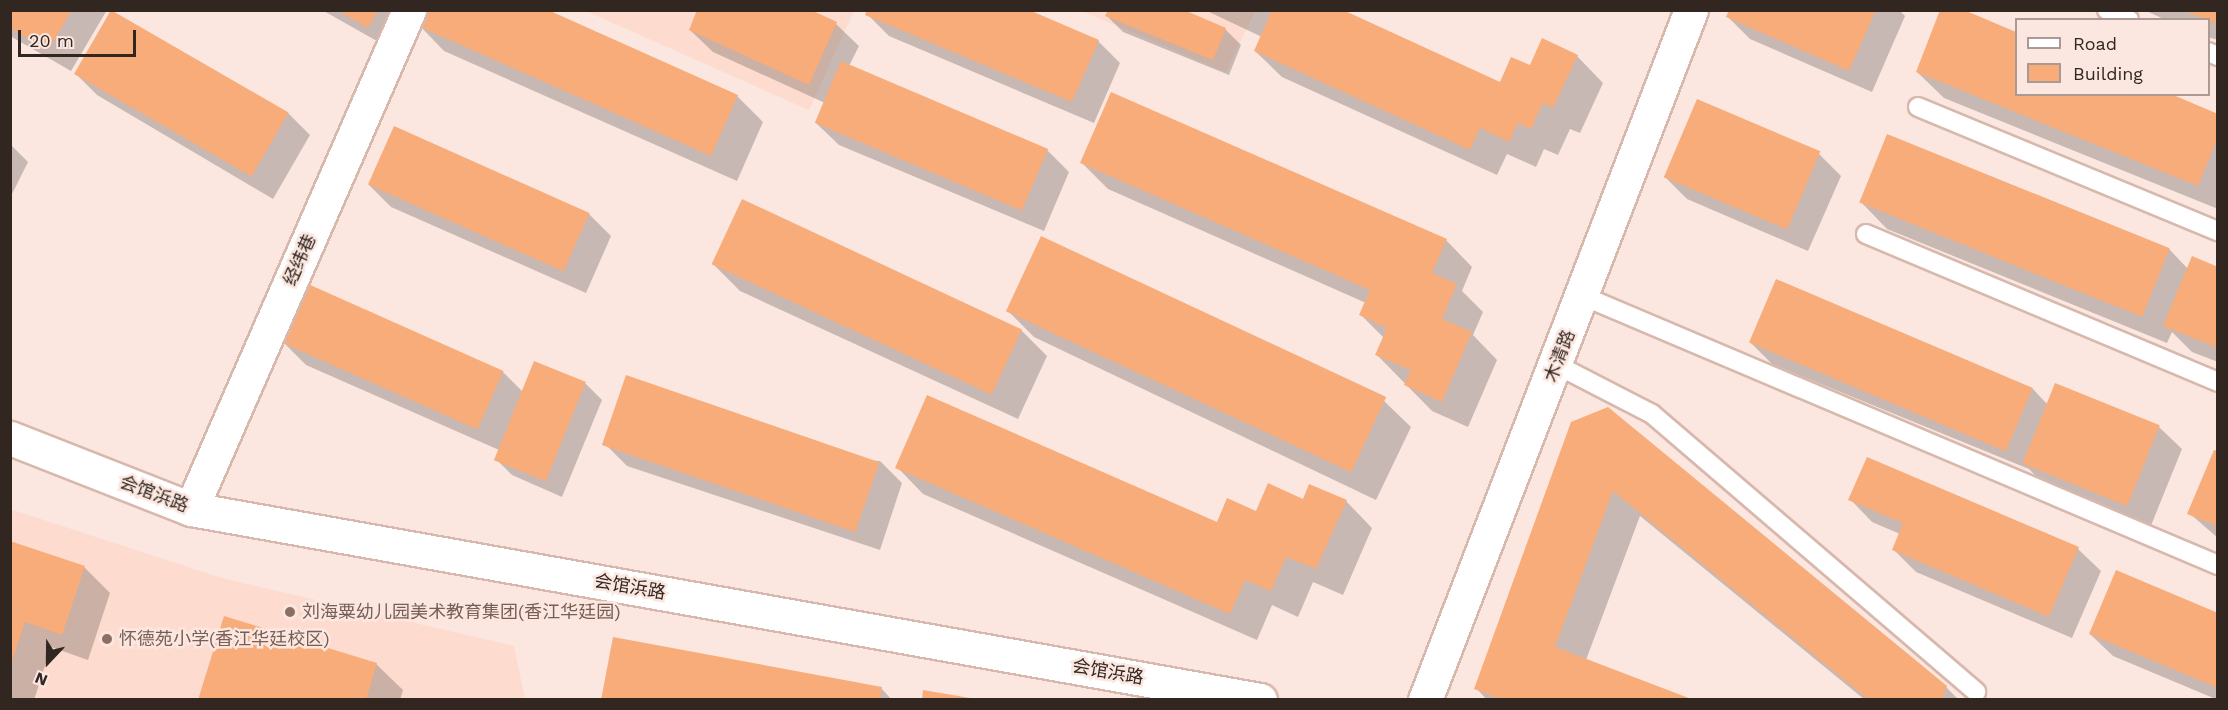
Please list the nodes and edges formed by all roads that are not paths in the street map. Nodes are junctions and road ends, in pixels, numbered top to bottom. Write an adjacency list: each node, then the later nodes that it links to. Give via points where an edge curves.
1 (409, 10): 12 (street, 经纬巷)
2 (1691, 10): 8 (street, 木清路)
3 (2107, 10): 4 (lane)
4 (2125, 18)
5 (1918, 107): 6 (lane)
6 (2217, 231)
7 (1866, 234): 10 (lane)
8 (1583, 296): 9 (street, 木清路); 13 (lane)
9 (1557, 365): 14 (lane, via 1652,414); 16 (street, 木清路)
10 (2217, 382)
11 (10, 438): 12 (street, 会馆浜路)
12 (191, 508): 15 (street, 会馆浜路)
13 (2217, 566)
14 (1976, 692)
15 (1260, 699)
16 (1425, 699)

